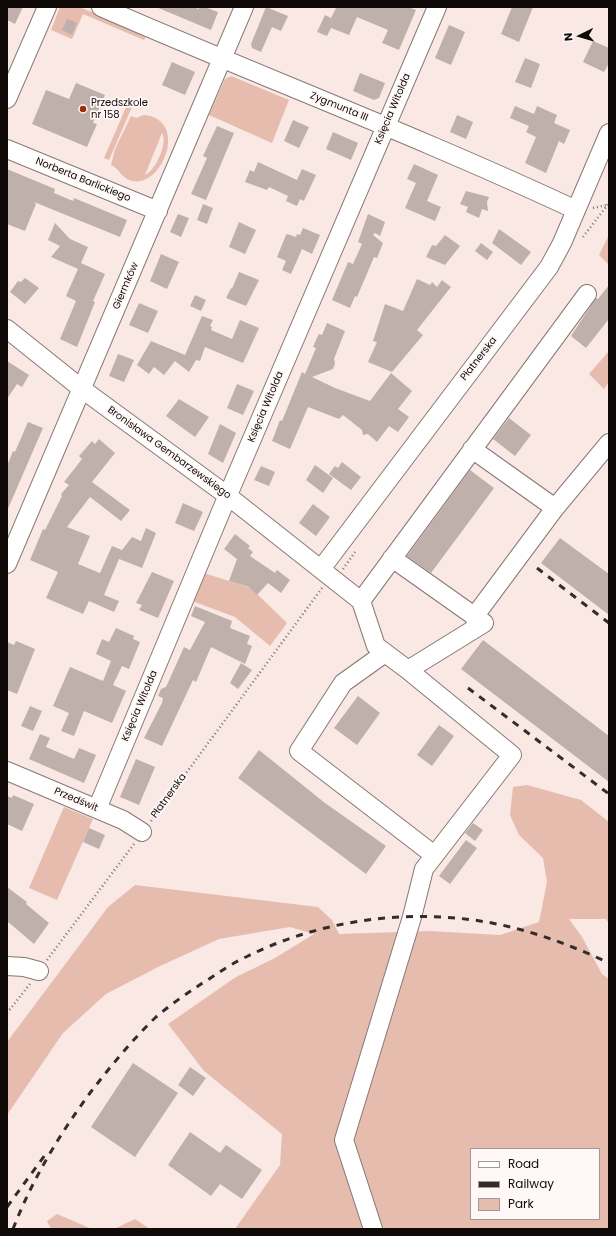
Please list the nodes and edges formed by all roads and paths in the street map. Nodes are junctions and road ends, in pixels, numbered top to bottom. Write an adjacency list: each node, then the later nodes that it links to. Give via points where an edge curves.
1 (47, 7): 6 (street)
2 (101, 7): 5 (street, Zygmunta III)
3 (244, 7): 5 (street, Giermków)
4 (437, 7): 7 (street, Księcia Witolda)
5 (222, 60): 7 (street, Zygmunta III); 11 (street, Giermków)
6 (7, 99)
7 (386, 126): 10 (street, Zygmunta III); 17 (street, Księcia Witolda)
8 (609, 133): 10 (street, Płatnerska)
9 (7, 148): 11 (street, Norberta Barlickiego)
10 (576, 210): 21 (street, Płatnerska, via 549,267)
11 (158, 211): 14 (street, Giermków)
12 (587, 294): 16 (street)
13 (7, 329): 14 (street, Bronisława Gembarzewskiego)
14 (82, 389): 17 (street, Bronisława Gembarzewskiego); 20 (street, Giermków)
15 (609, 443): 18 (street)
16 (472, 449): 18 (street); 19 (street)
17 (228, 496): 21 (street, Bronisława Gembarzewskiego); 27 (street, Księcia Witolda)
18 (555, 508): 23 (street)
19 (392, 558): 22 (street); 23 (street)
20 (7, 564)
21 (325, 573): 22 (street, Bronisława Gembarzewskiego); 28 (path, Płatnerska)
22 (361, 601): 24 (street, via 376,646)
23 (474, 617): 25 (street, via 484,623)
24 (385, 653): 25 (street); 29 (street, via 343,684 299,751)
25 (408, 670): 29 (street, via 512,755)
26 (7, 771): 27 (street, Przedświt)
27 (96, 809): 28 (street, Przedświt, via 123,820)
28 (142, 832): 31 (path, Płatnerska)
29 (434, 855): 33 (street, via 424,868 412,917 344,1140)
30 (13, 966): 31 (street)
31 (39, 971): 32 (path, Płatnerska)
32 (7, 1014)
33 (373, 1229)

